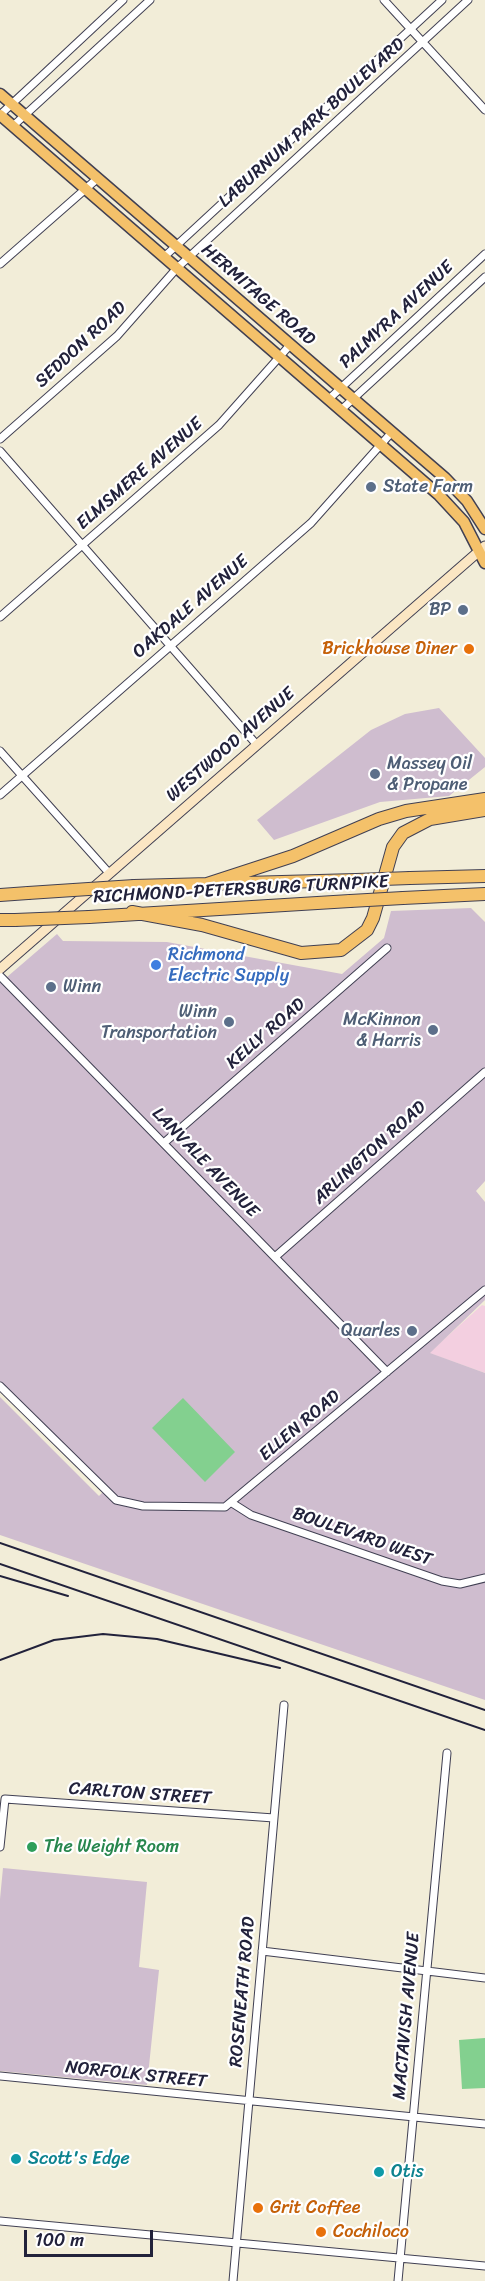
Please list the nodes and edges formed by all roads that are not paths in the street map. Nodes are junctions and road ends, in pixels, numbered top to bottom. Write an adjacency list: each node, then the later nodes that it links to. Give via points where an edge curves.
1 (123, 0): 9 (street)
2 (150, 0): 12 (street)
3 (384, 0): 6 (street)
4 (442, 0): 6 (street, LABURNUM PARK BOULEVARD)
5 (468, 0): 7 (street, LABURNUM PARK BOULEVARD)
6 (411, 29): 7 (street); 16 (street, LABURNUM PARK BOULEVARD)
7 (423, 42): 10 (street); 19 (street, LABURNUM PARK BOULEVARD)
8 (0, 94): 9 (main road, HERMITAGE ROAD)
9 (12, 104): 11 (street); 12 (main road, HERMITAGE ROAD)
10 (485, 110)
11 (0, 115): 13 (main road, HERMITAGE ROAD)
12 (25, 115): 13 (street); 14 (main road, HERMITAGE ROAD)
13 (13, 126): 15 (main road, HERMITAGE ROAD)
14 (98, 178): 15 (street); 16 (main road, HERMITAGE ROAD)
15 (86, 189): 18 (main road, HERMITAGE ROAD); 20 (street)
16 (176, 246): 18 (street, LABURNUM PARK BOULEVARD); 19 (main road, HERMITAGE ROAD)
17 (485, 254): 25 (street, PALMYRA AVENUE)
18 (164, 257): 21 (main road, HERMITAGE ROAD)
19 (188, 257): 21 (street, LABURNUM PARK BOULEVARD); 23 (main road, HERMITAGE ROAD)
20 (0, 264)
21 (177, 268): 24 (main road, HERMITAGE ROAD); 30 (street, SEDDON ROAD, via 117,336)
22 (485, 277): 27 (street, PALMYRA AVENUE)
23 (290, 345): 24 (street, ELMSMERE AVENUE); 25 (main road, HERMITAGE ROAD)
24 (280, 357): 26 (main road, HERMITAGE ROAD); 36 (street, ELMSMERE AVENUE, via 219,425)
25 (340, 388): 26 (street, PALMYRA AVENUE); 27 (main road, HERMITAGE ROAD)
26 (328, 399): 28 (main road, HERMITAGE ROAD)
27 (353, 399): 28 (street, PALMYRA AVENUE); 29 (main road, HERMITAGE ROAD)
28 (341, 410): 31 (main road, HERMITAGE ROAD)
29 (392, 432): 31 (street, OAKDALE AVENUE); 33 (main road, HERMITAGE ROAD)
30 (0, 440)
31 (381, 444): 37 (main road, HERMITAGE ROAD, via 452,508); 40 (street, OAKDALE AVENUE, via 317,517)
32 (0, 452): 36 (street)
33 (472, 507): 34 (main road); 35 (main road, HERMITAGE ROAD)
34 (485, 510)
35 (485, 529)
36 (82, 545): 39 (street, ELMSMERE AVENUE); 40 (street)
37 (483, 549): 38 (main road, HERMITAGE ROAD); 41 (main road, WESTWOOD AVENUE)
38 (485, 563)
39 (0, 617)
40 (169, 646): 41 (street); 43 (street, OAKDALE AVENUE)
41 (257, 745): 47 (main road, WESTWOOD AVENUE)
42 (0, 751): 43 (street)
43 (21, 776): 44 (street, OAKDALE AVENUE); 47 (street)
44 (0, 795)
45 (485, 799): 49 (highway, via 379,819 293,856)
46 (485, 810): 52 (highway, via 430,819 403,833 393,847 367,930 342,950 301,953 202,925)
47 (109, 873): 55 (main road, WESTWOOD AVENUE)
48 (485, 876): 49 (highway, RICHMOND-PETERSBURG TURNPIKE, bridge)
49 (201, 886): 51 (highway, RICHMOND-PETERSBURG TURNPIKE, bridge)
50 (485, 894): 52 (highway, RICHMOND-PETERSBURG TURNPIKE, bridge)
51 (0, 895)
52 (132, 912): 53 (highway, RICHMOND-PETERSBURG TURNPIKE, bridge)
53 (0, 920)
54 (387, 948): 58 (street, KELLY ROAD)
55 (0, 969)
56 (0, 975): 58 (street, LANVALE AVENUE)
57 (485, 1071): 59 (street, ARLINGTON ROAD)
58 (165, 1142): 59 (street, LANVALE AVENUE)
59 (275, 1257): 61 (street, LANVALE AVENUE)
60 (485, 1290): 61 (street, ELLEN ROAD)
61 (387, 1372): 63 (street, ELLEN ROAD)
62 (0, 1386): 63 (street, via 109,1496 142,1506 218,1508)
63 (232, 1503): 64 (street, BOULEVARD WEST, via 251,1515 442,1581 460,1584)
64 (485, 1578)
65 (285, 1705): 67 (street, ROSENEATH ROAD)
66 (447, 1753): 70 (street, MACTAVISH AVENUE)
67 (274, 1818): 68 (street, CARLTON STREET, via 5,1799); 69 (street, ROSENEATH ROAD)
68 (0, 1847)
69 (262, 1951): 70 (street); 73 (street, ROSENEATH ROAD)
70 (426, 1970): 71 (street); 74 (street, MACTAVISH AVENUE)
71 (485, 1978)
72 (0, 2076): 73 (street, NORFOLK STREET)
73 (248, 2101): 74 (street, NORFOLK STREET); 77 (street, ROSENEATH ROAD)
74 (412, 2116): 75 (street, NORFOLK STREET); 78 (street, MACTAVISH AVENUE)
75 (485, 2124)
76 (0, 2221): 77 (street)
77 (236, 2243): 78 (street); 80 (street, ROSENEATH ROAD)
78 (400, 2258): 79 (street); 81 (street, MACTAVISH AVENUE)
79 (485, 2266)
80 (232, 2281)
81 (398, 2281)

